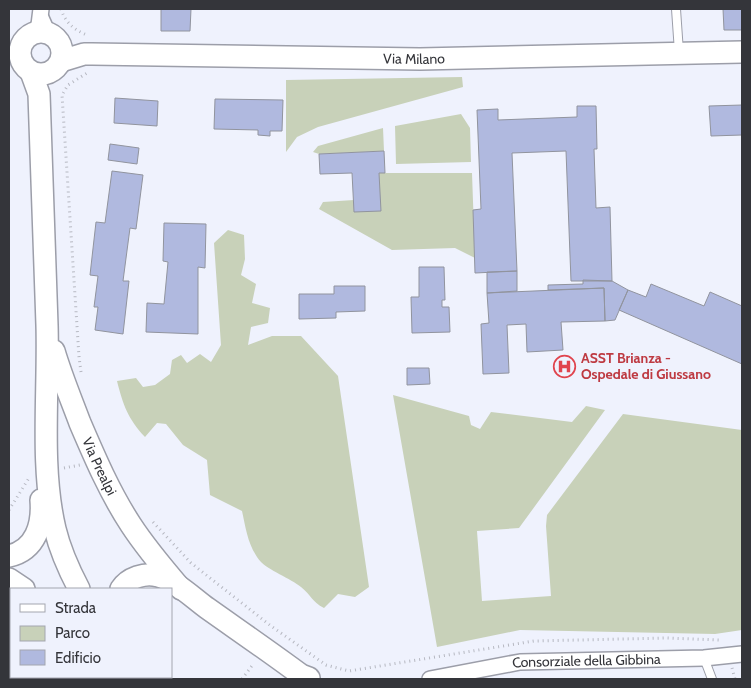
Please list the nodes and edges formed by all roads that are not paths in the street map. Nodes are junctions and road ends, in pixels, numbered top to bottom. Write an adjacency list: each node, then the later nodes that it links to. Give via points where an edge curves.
1 (676, 9): 4 (lane)
2 (35, 47): 4 (street, Via Milano, via 88,63); 5 (street, Via Prealpi)
3 (742, 52): 4 (street, Via Milano)
4 (679, 54)
5 (48, 327): 6 (street, Via Prealpi); 12 (street, Via Prealpi, via 66,386 112,494 148,549)
6 (47, 436): 7 (street, Via Prealpi, via 40,472 42,512 39,529 26,548); 10 (street, Via Prealpi, via 54,524)
7 (9, 556)
8 (9, 579): 9 (street)
9 (22, 588)
10 (78, 588)
11 (121, 588): 12 (street, Via Prealpi, via 130,580 157,575)
12 (180, 589): 15 (street, Via Prealpi, via 301,675)
13 (735, 656): 14 (street, Consorziale della Gibbina)
14 (704, 658): 17 (street, Consorziale della Gibbina, via 520,662); 18 (lane)
15 (312, 678): 16 (street)
16 (282, 679)
17 (431, 679)
18 (712, 679)

